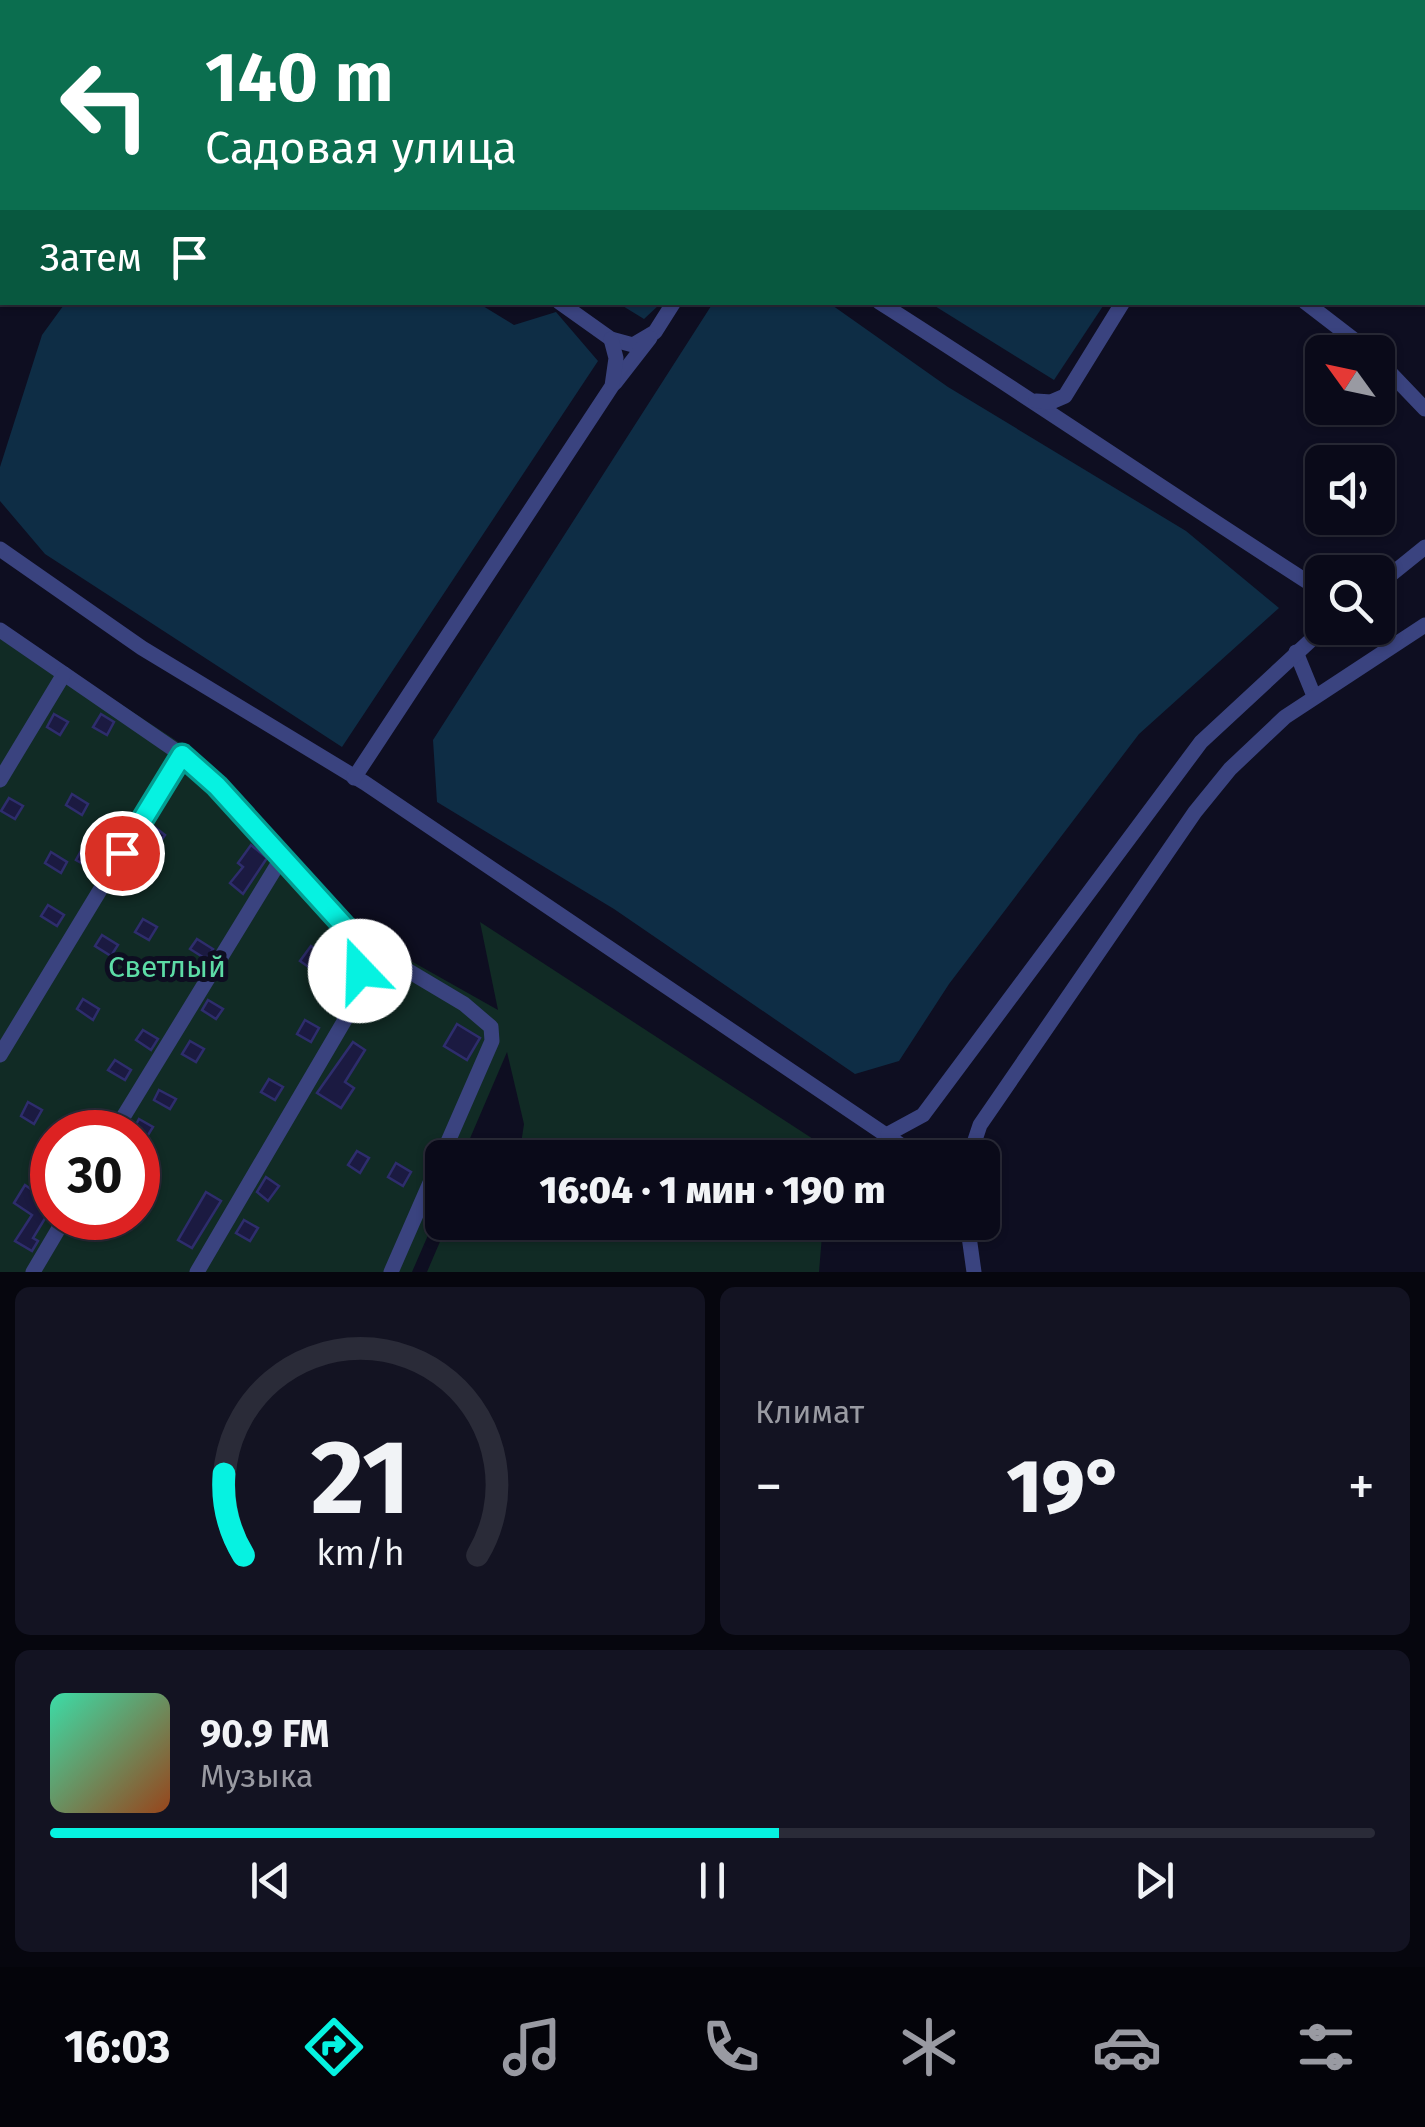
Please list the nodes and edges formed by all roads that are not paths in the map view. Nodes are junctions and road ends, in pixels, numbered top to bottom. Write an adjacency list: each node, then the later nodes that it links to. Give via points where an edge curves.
1 (563, 305): 8 (street)
2 (672, 305): 6 (street)
3 (884, 305): 12 (street)
4 (1122, 305): 11 (street)
5 (1308, 305): 7 (street)
6 (655, 332): 8 (street, via 633,345); 10 (street)
7 (1348, 335)
8 (611, 339): 10 (street)
9 (1395, 378): 13 (street)
10 (612, 386): 26 (street)
11 (1065, 396): 12 (street); 14 (street)
12 (1034, 401): 14 (street)
13 (1425, 410)
14 (1074, 428): 18 (street)
15 (1425, 547): 17 (street)
16 (0, 549): 26 (street, via 142,648)
17 (1395, 571)
18 (1305, 580)
19 (1425, 624): 24 (street)
20 (0, 630): 23 (street)
21 (1305, 644): 22 (street)
22 (1296, 652): 24 (street); 32 (street, via 1201,742 923,1116)
23 (64, 674): 25 (street); 27 (street)
24 (1314, 696): 34 (street, via 1230,769 1196,812)
25 (182, 755): 28 (street); 30 (street)
26 (354, 778): 32 (street)
27 (0, 780)
28 (281, 859): 29 (street); 31 (street)
29 (356, 939): 38 (street, via 356,1001); 39 (street, via 491,1027 492,1041)
30 (0, 1054)
31 (127, 1110)
32 (888, 1134): 33 (street)
33 (896, 1140)
34 (975, 1140)
35 (51, 1240): 37 (street)
36 (970, 1240): 40 (street)
37 (32, 1272)
38 (197, 1272)
39 (390, 1272)
40 (974, 1272)

